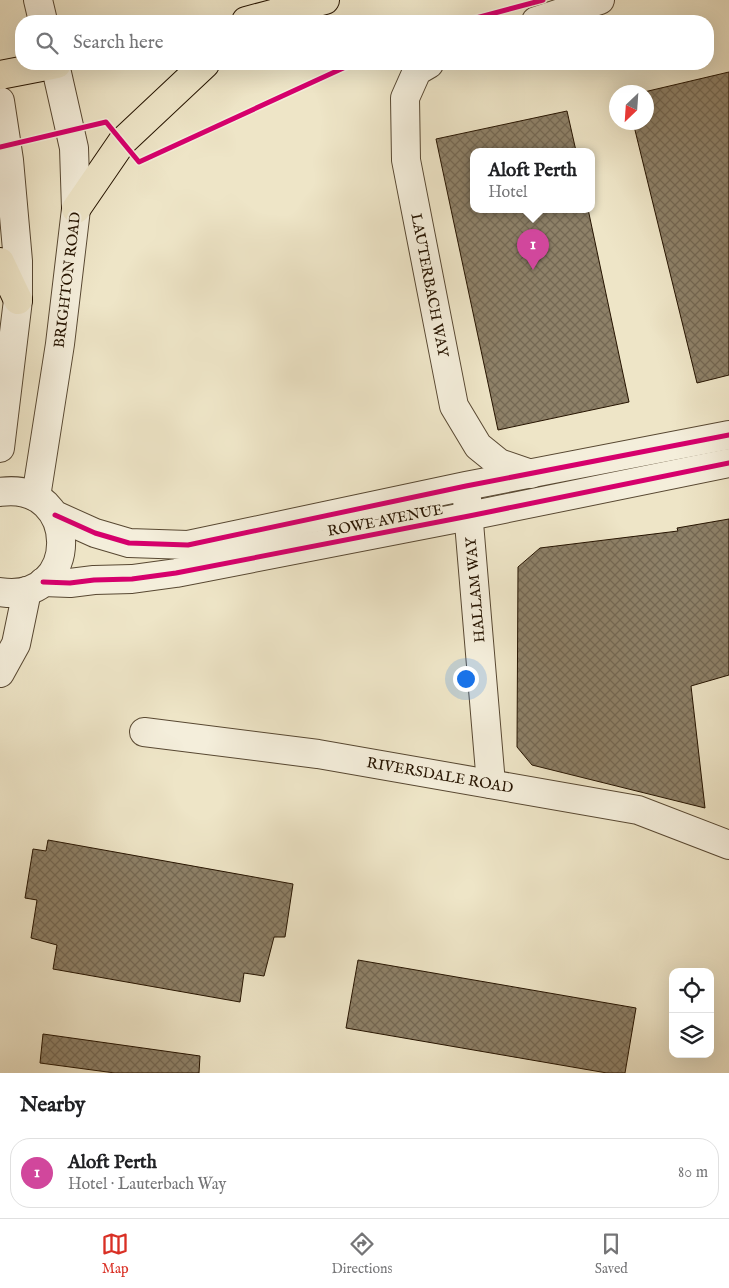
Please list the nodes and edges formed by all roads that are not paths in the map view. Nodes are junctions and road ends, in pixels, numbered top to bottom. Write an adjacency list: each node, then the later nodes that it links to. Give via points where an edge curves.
1 (38, 0): 4 (street)
2 (325, 0): 5 (highway)
3 (600, 0): 6 (street)
4 (42, 15)
5 (271, 15)
6 (554, 15)
7 (25, 70): 11 (highway)
8 (57, 70): 13 (street, BRIGHTON ROAD, via 74,148)
9 (199, 70): 13 (highway, via 122,142)
10 (419, 70): 19 (street, LAUTERBACH WAY, via 405,98 406,160 454,406 478,446 499,463)
11 (0, 75)
12 (0, 101): 15 (street, via 9,160 18,261)
13 (76, 209): 22 (street, BRIGHTON ROAD)
14 (0, 262): 15 (highway)
15 (18, 300): 17 (street)
16 (729, 435): 19 (street, ROWE AVENUE)
17 (0, 448)
18 (729, 463): 23 (street, ROWE AVENUE)
19 (532, 474): 20 (street, ROWE AVENUE)
20 (466, 486): 22 (street, ROWE AVENUE, via 188,545 128,543 95,533); 23 (street, HALLAM WAY)
21 (0, 492): 22 (street, ROWE AVENUE, via 20,491)
22 (45, 506): 24 (street, via 61,529 62,551 57,565)
23 (469, 516): 24 (street, ROWE AVENUE, via 168,574); 28 (street, HALLAM WAY)
24 (35, 587): 25 (street, ROWE AVENUE, via 17,594); 26 (street, via 16,644)
25 (0, 592)
26 (0, 674)
27 (144, 732): 28 (street, RIVERSDALE ROAD, via 318,754)
28 (491, 784): 29 (street, RIVERSDALE ROAD, via 638,810)
29 (729, 845)

